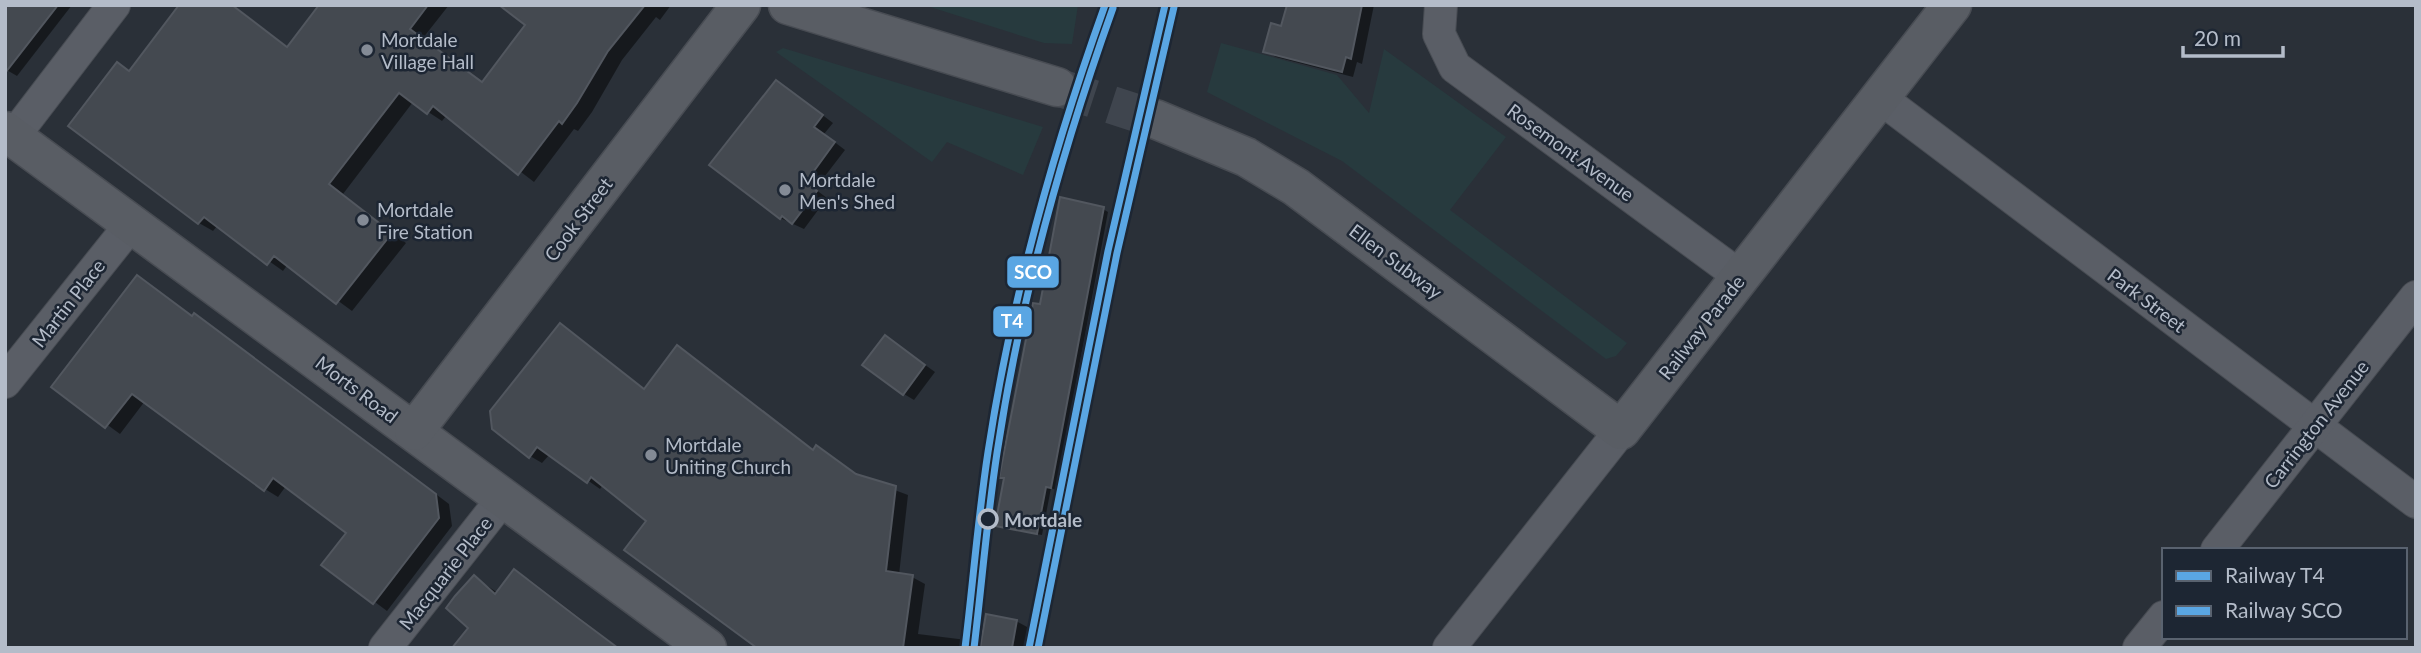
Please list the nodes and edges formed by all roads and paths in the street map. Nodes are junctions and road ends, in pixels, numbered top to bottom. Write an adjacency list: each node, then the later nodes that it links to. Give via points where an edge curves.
1 (114, 5): 9 (street)
2 (741, 5): 16 (street, Cook Street)
3 (788, 5): 6 (street)
4 (1441, 5): 11 (street, Rosemont Avenue, via 1439,34 1455,67)
5 (1952, 5): 7 (street, Railway Parade)
6 (1057, 88)
7 (1879, 97): 11 (street, Railway Parade); 14 (street, Park Street)
8 (1155, 119): 15 (street, Ellen Subway, via 1245,157 1296,187)
9 (9, 134): 10 (street, Morts Road)
10 (132, 223): 13 (street, Martin Place); 16 (street, Morts Road)
11 (1741, 276): 15 (street, Railway Parade)
12 (2416, 298): 14 (street, Carrington Avenue)
13 (5, 382)
14 (2314, 426): 18 (street, Park Street); 19 (street, Carrington Avenue)
15 (1622, 430): 23 (street, Railway Parade)
16 (414, 431): 17 (street, Morts Road)
17 (504, 497): 21 (street, Macquarie Place); 22 (street, Morts Road)
18 (2416, 502)
19 (2219, 548)
20 (2162, 619): 24 (street)
21 (385, 648)
22 (707, 648)
23 (1449, 648)
24 (2139, 648)

